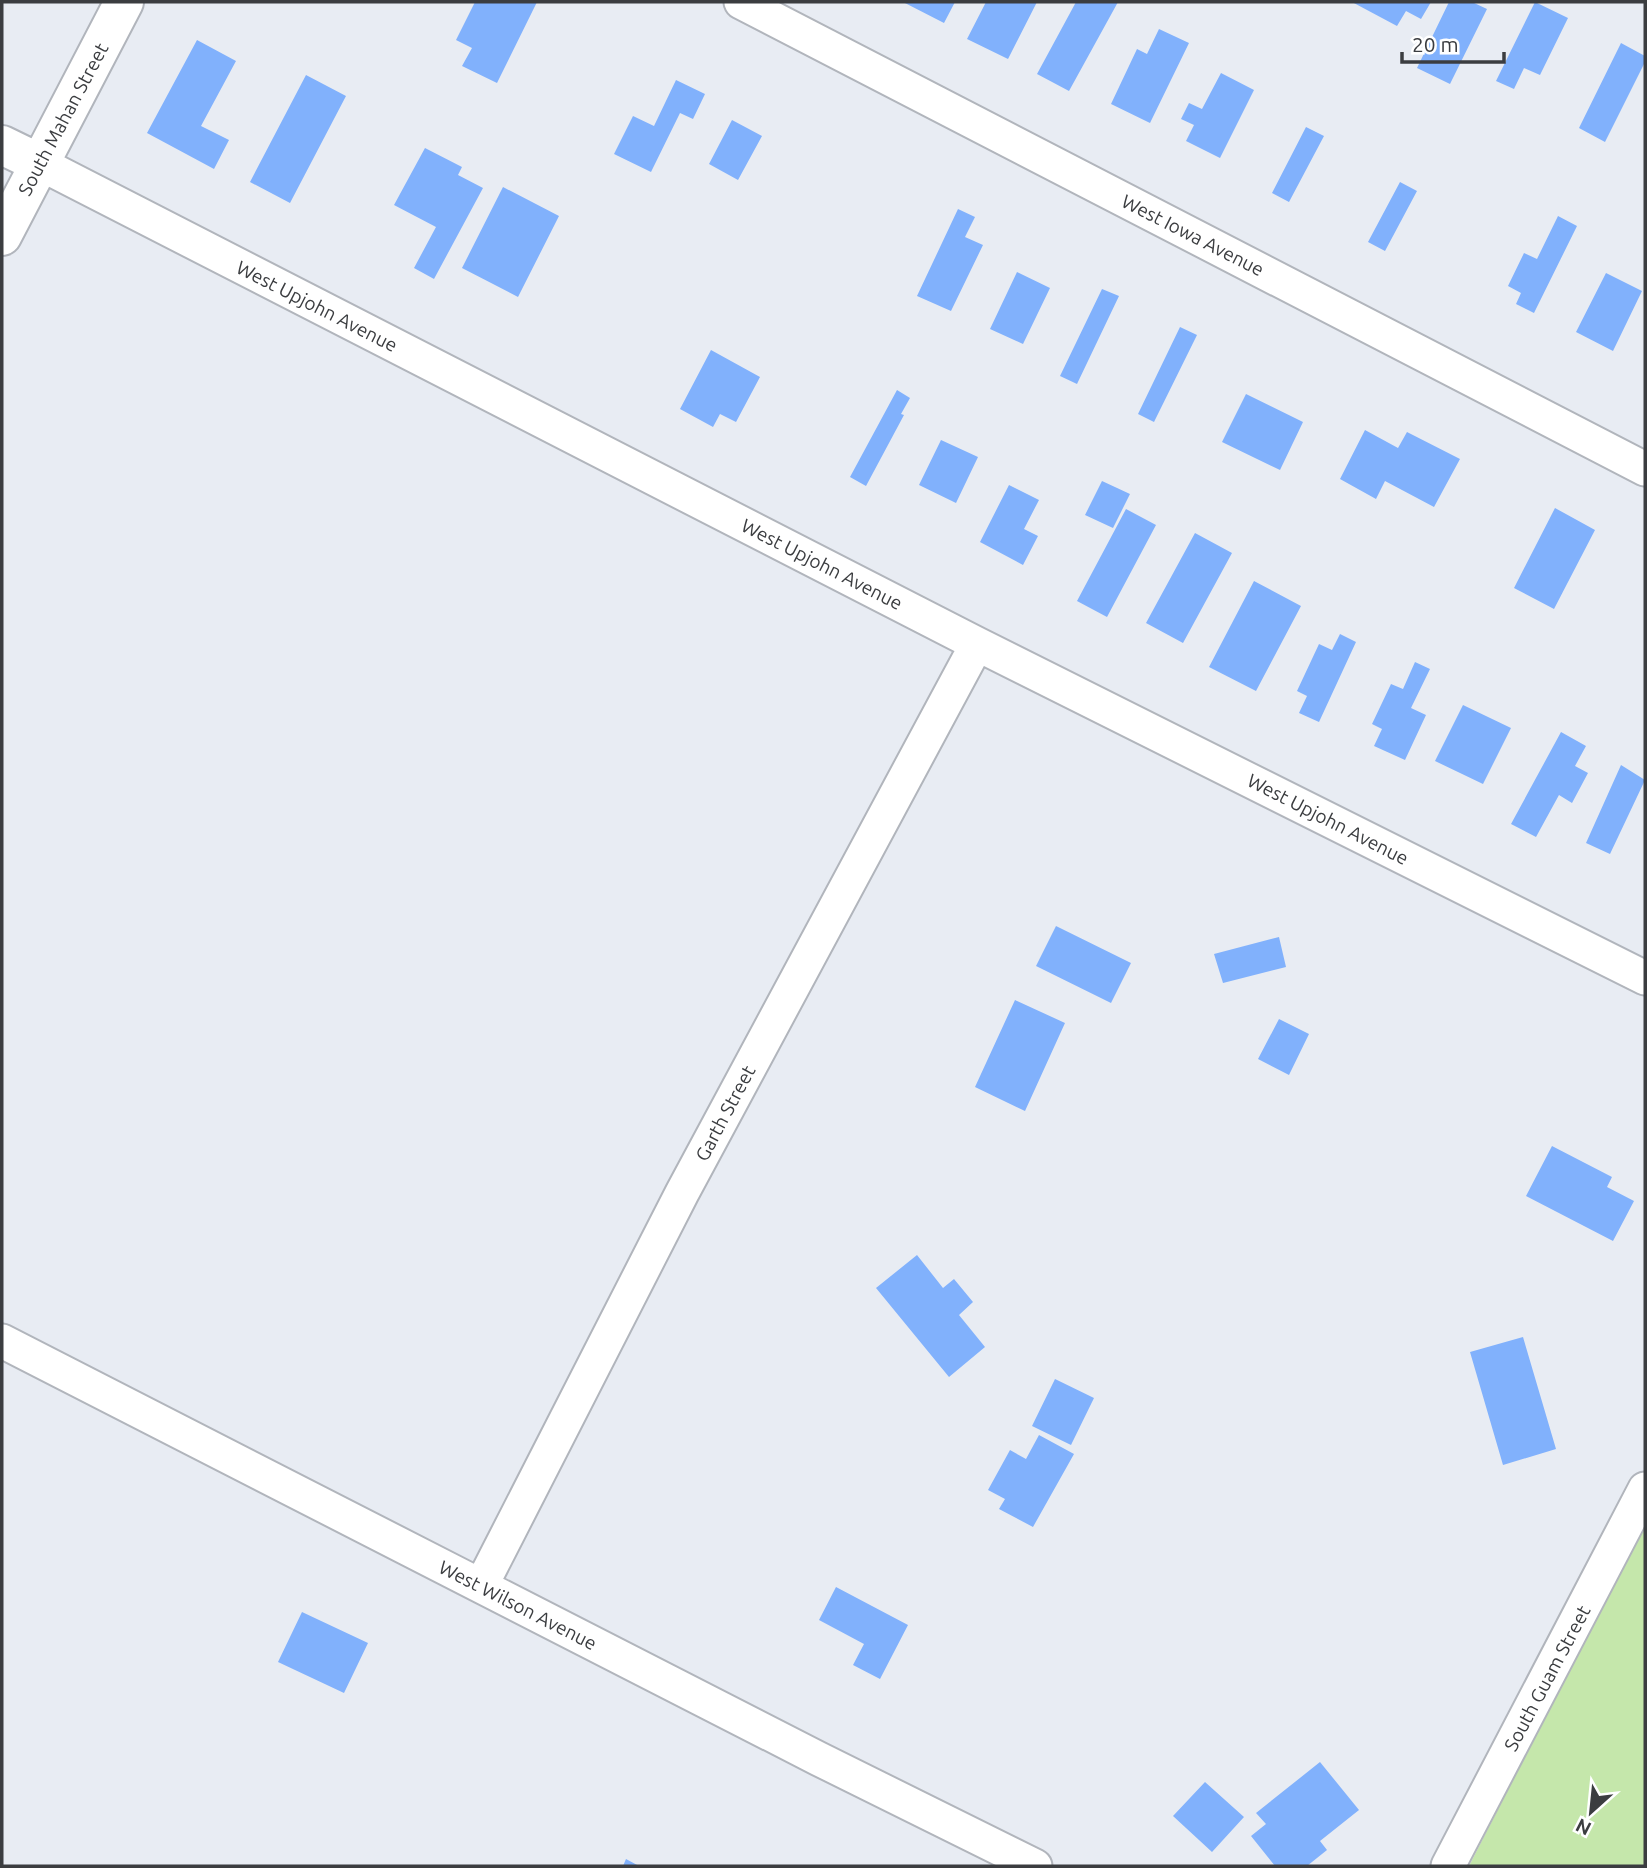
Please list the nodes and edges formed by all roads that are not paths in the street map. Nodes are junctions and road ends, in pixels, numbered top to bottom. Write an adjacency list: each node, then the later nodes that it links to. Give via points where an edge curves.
1 (124, 2): 4 (street, South Mahan Street)
2 (741, 2): 6 (street, West Iowa Avenue)
3 (2, 145): 4 (street, West Upjohn Avenue)
4 (39, 163): 5 (street, South Mahan Street); 7 (street, West Upjohn Avenue)
5 (2, 236)
6 (1645, 469)
7 (977, 643): 8 (street, West Upjohn Avenue); 11 (street, Garth Street, via 682,1193)
8 (1645, 978)
9 (2, 1341): 11 (street, West Wilson Avenue)
10 (1645, 1489): 13 (street, South Guam Street)
11 (481, 1586): 12 (street, West Wilson Avenue)
12 (1035, 1866)
13 (1448, 1866)

